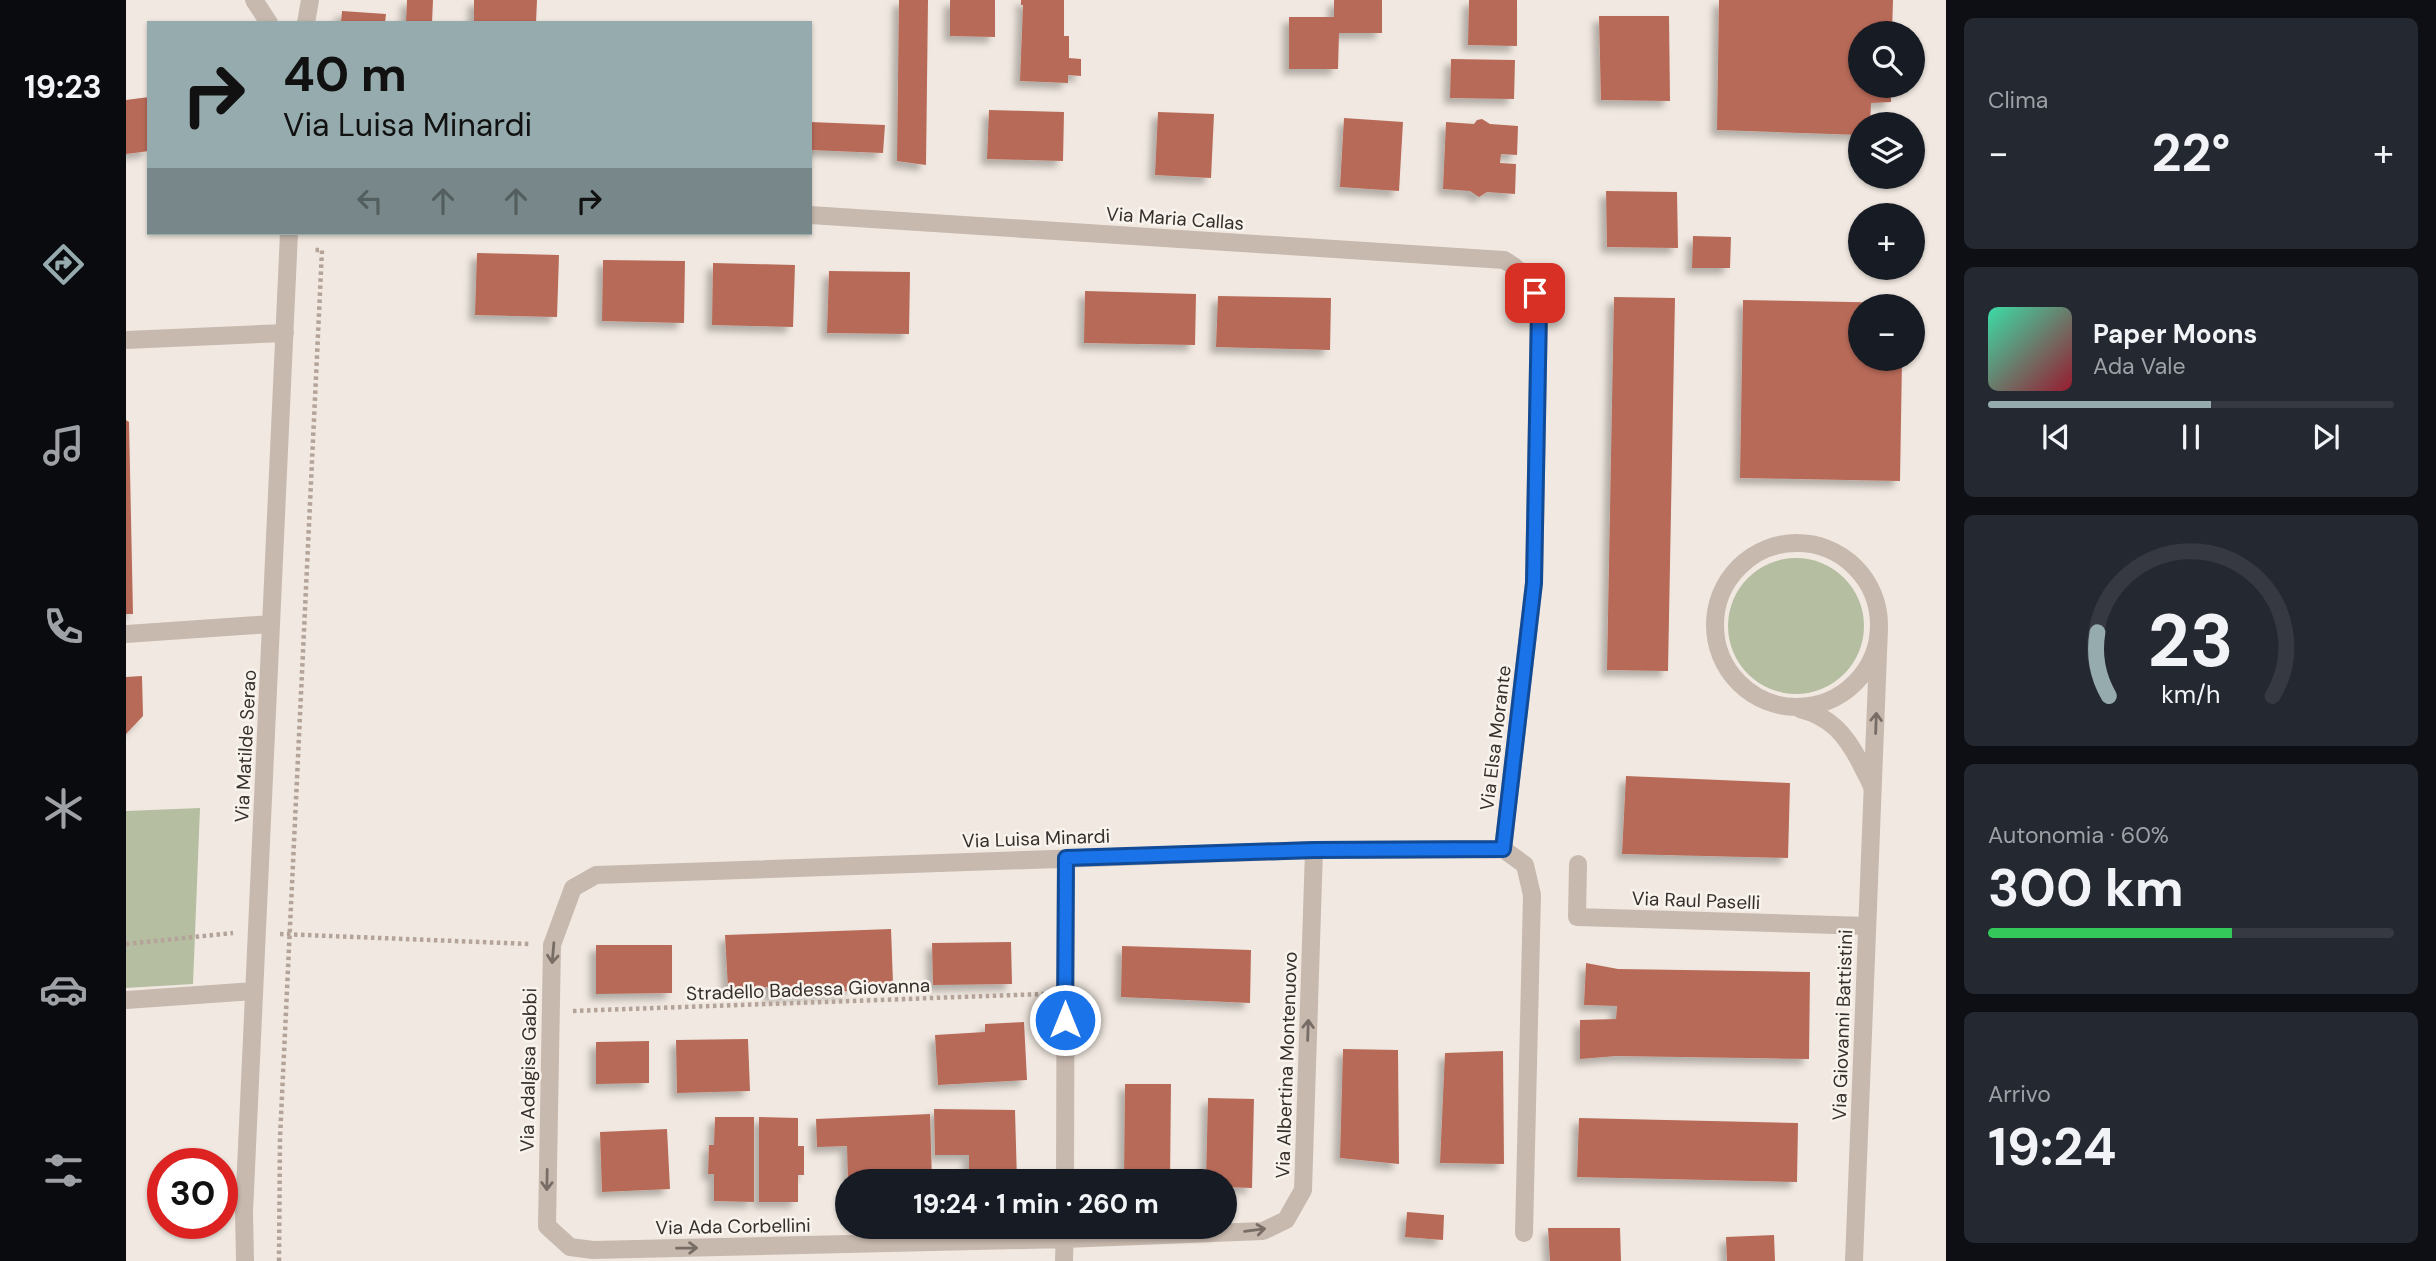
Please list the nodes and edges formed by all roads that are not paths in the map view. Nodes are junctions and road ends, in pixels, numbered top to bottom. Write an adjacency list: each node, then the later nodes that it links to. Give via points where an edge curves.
1 (254, 0): 4 (street)
2 (261, 0): 5 (street)
3 (308, 0): 6 (street)
4 (268, 21)
5 (268, 21)
6 (306, 21)
7 (812, 215): 9 (street, Via Maria Callas, via 1504,260)
8 (289, 241): 10 (street, Via Matilde Serao)
9 (1528, 280): 17 (street, Via Elsa Morante, via 1539,310 1534,583)
10 (285, 333): 11 (street); 12 (street, Via Matilde Serao)
11 (126, 340)
12 (271, 624): 14 (street); 23 (street, Via Matilde Serao)
13 (1879, 629): 15 (street, Via Giovanni Battistini, via 1874,655 1852,687 1818,705); 15 (street, Via Giovanni Battistini, via 1872,591 1855,568 1833,551 1806,544 1778,545 1741,565 1724,587 1716,614 1721,656 1744,689 1766,702); 16 (street, Via Giovanni Battistini, one-way to 13)
14 (126, 634)
15 (1791, 708): 16 (street, Via Giovanni Battistini, via 1814,713 1837,727)
16 (1872, 791): 22 (street, Via Giovanni Battistini)
17 (1503, 849): 18 (street, Via Luisa Minardi); 27 (street, via 1525,865 1532,895)
18 (1314, 850): 19 (street, Via Luisa Minardi); 26 (street, Via Albertina Montenuovo, one-way to 18, via 1263,1231 1286,1220 1303,1190)
19 (1066, 858): 21 (street, Via Luisa Minardi, via 596,875); 25 (street)
20 (1578, 864): 22 (street, Via Raul Paselli, via 1577,917)
21 (573, 888): 30 (street, Via Adalgisa Gabbi, one-way to 30, via 552,945 547,1226)
22 (1867, 926): 33 (street, Via Giovanni Battistini)
23 (254, 992): 24 (street); 31 (street, Via Matilde Serao)
24 (126, 1000)
25 (1065, 1169)
26 (1237, 1231)
27 (1524, 1233)
28 (898, 1239): 30 (street, Via Ada Corbellini, one-way to 28, via 593,1250)
29 (1065, 1239): 32 (street)
30 (570, 1247)
31 (245, 1261)
32 (1064, 1261)
33 (1854, 1261)

